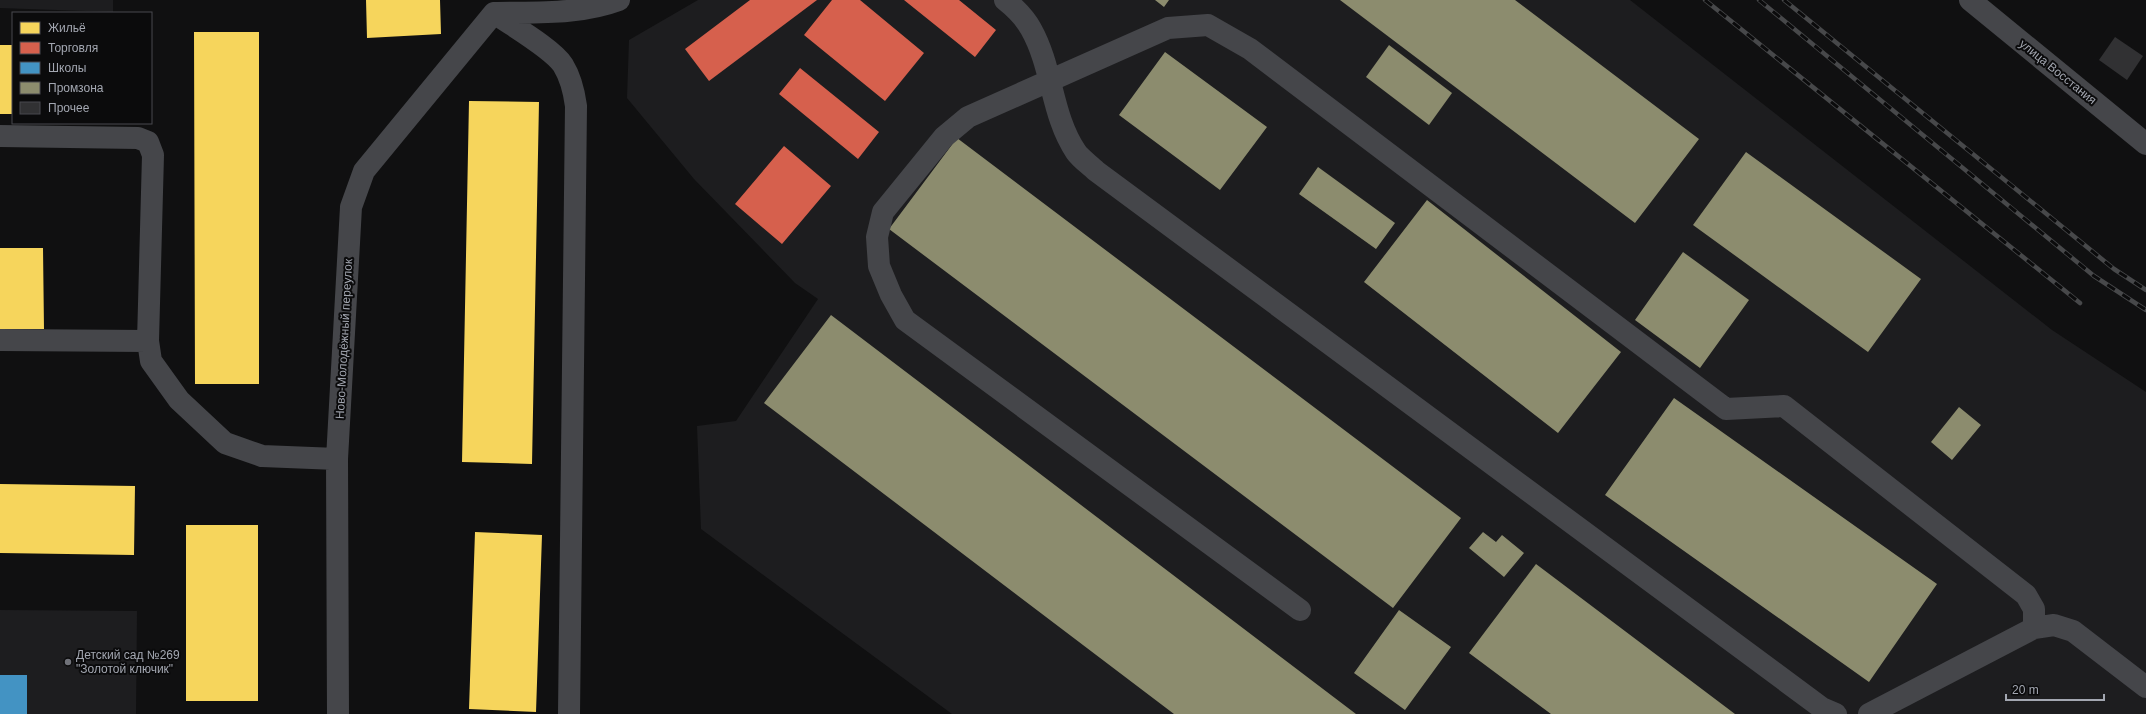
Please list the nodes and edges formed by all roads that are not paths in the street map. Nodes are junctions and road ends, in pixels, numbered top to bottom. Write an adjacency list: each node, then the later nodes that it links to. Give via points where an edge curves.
1 (619, 0): 4 (street, via 599,8 581,11)
2 (1005, 0): 5 (street, via 1017,10 1031,29)
3 (1970, 0): 7 (street, улица Восстания)
4 (494, 7): 10 (street, Ново-Молодёжный переулок, via 364,171 351,208); 15 (street, via 563,64 573,86 576,106)
5 (1049, 81): 11 (street, via 968,117 944,137 883,212 877,237 879,266 891,294 905,320); 12 (street, via 1168,28 1208,25 1250,49 1726,409 1784,406 2026,595 2034,609); 16 (street, via 1062,127 1077,154 1096,171 1822,708)
6 (0, 136): 9 (street, via 138,138 148,142 152,154)
7 (2146, 144)
8 (0, 340): 9 (street)
9 (148, 341): 10 (street, via 151,361 179,400 224,443 262,456)
10 (337, 459): 14 (street, Ново-Молодёжный переулок)
11 (1300, 610)
12 (2034, 628): 13 (street, via 2054,625 2073,631); 17 (street)
13 (2146, 687)
14 (338, 714)
15 (569, 714)
16 (1836, 714)
17 (1869, 714)

